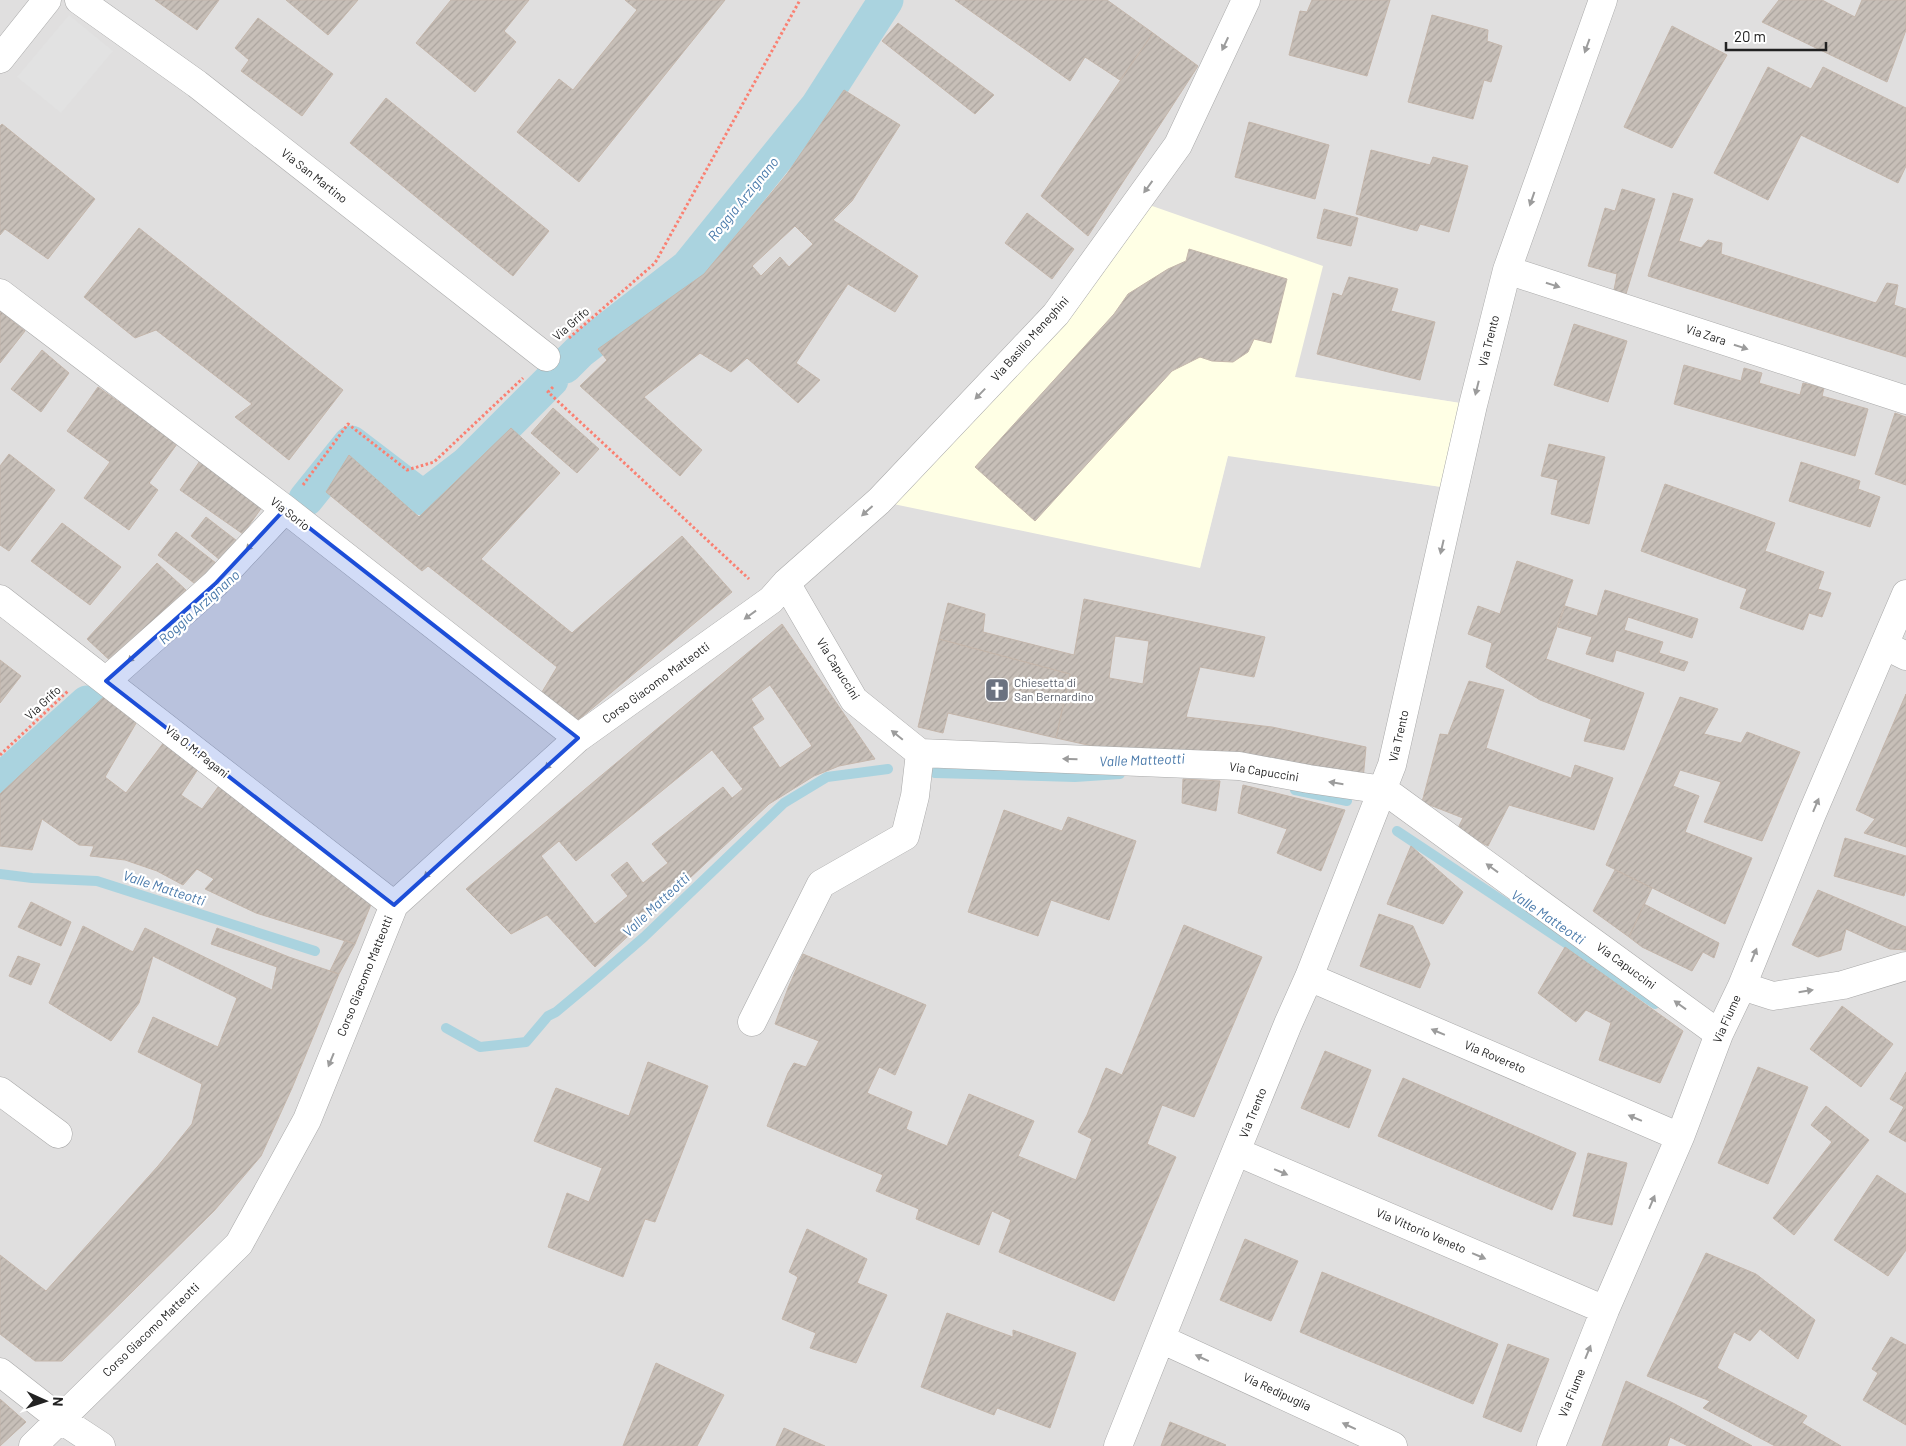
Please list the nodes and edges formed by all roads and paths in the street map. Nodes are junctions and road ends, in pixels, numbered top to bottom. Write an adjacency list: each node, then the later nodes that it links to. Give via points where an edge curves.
1 (47, 0): 6 (street)
2 (78, 0): 9 (street, Via San Martino, via 197,84)
3 (800, 0): 9 (path, Via Grifo, via 655,263)
4 (1246, 0): 12 (street, Via Basilio Meneghini, one-way to 12, via 1178,145 1056,314 879,500)
5 (1603, 0): 7 (street, Via Trento, one-way to 7)
6 (0, 59)
7 (1507, 270): 10 (street, Via Zara, one-way to 10); 20 (street, Via Trento, one-way to 20)
8 (0, 294): 11 (street, Via Sorio)
9 (546, 358): 11 (path, Via Grifo, via 434,462 407,470 348,424); 12 (path, via 564,376 548,392)
10 (1906, 400)
11 (284, 510): 16 (street, one-way to 16, via 215,584); 17 (street, Via Sorio)
12 (779, 592): 17 (street, Corso Giacomo Matteotti, one-way to 17); 18 (street, Via Capuccini, one-way to 12, via 854,700)
13 (1906, 594): 15 (street, Via Fiume)
14 (0, 599): 16 (street, Via O.M.Pagani)
15 (1895, 651): 24 (street, Via Fiume, one-way to 15)
16 (106, 681): 19 (path, Via Grifo, via 73,686); 21 (street, Via O.M.Pagani)
17 (578, 738): 21 (street, Corso Giacomo Matteotti, one-way to 21)
18 (920, 754): 20 (street, Via Capuccini, one-way to 18, via 1239,766); 25 (street, via 905,836 821,884)
19 (0, 755)
20 (1384, 790): 23 (street, Via Trento); 26 (street, Via Capuccini, one-way to 20)
21 (394, 905): 34 (street, Corso Giacomo Matteotti, one-way to 34, via 307,1120 240,1244)
22 (1904, 969): 24 (street, one-way to 22, via 1773,996 1843,985)
23 (1310, 976): 29 (street, Via Rovereto, one-way to 23); 30 (street, Via Trento)
24 (1742, 986): 26 (street, Via Fiume)
25 (752, 1022)
26 (1719, 1034): 29 (street, Via Fiume)
27 (0, 1091): 28 (street)
28 (58, 1134)
29 (1680, 1138): 31 (street, Via Fiume, one-way to 29)
30 (1237, 1152): 31 (street, Via Vittorio Veneto, one-way to 31); 32 (street, Via Trento)
31 (1605, 1310): 39 (street, Via Fiume, one-way to 31)
32 (1161, 1339): 37 (street, Via Trento); 38 (street, Via Redipuglia, one-way to 32)
33 (0, 1372): 34 (street)
34 (60, 1418): 35 (street, Corso Giacomo Matteotti); 36 (street)
35 (33, 1446)
36 (102, 1446)
37 (1118, 1446)
38 (1393, 1446)
39 (1551, 1446)

